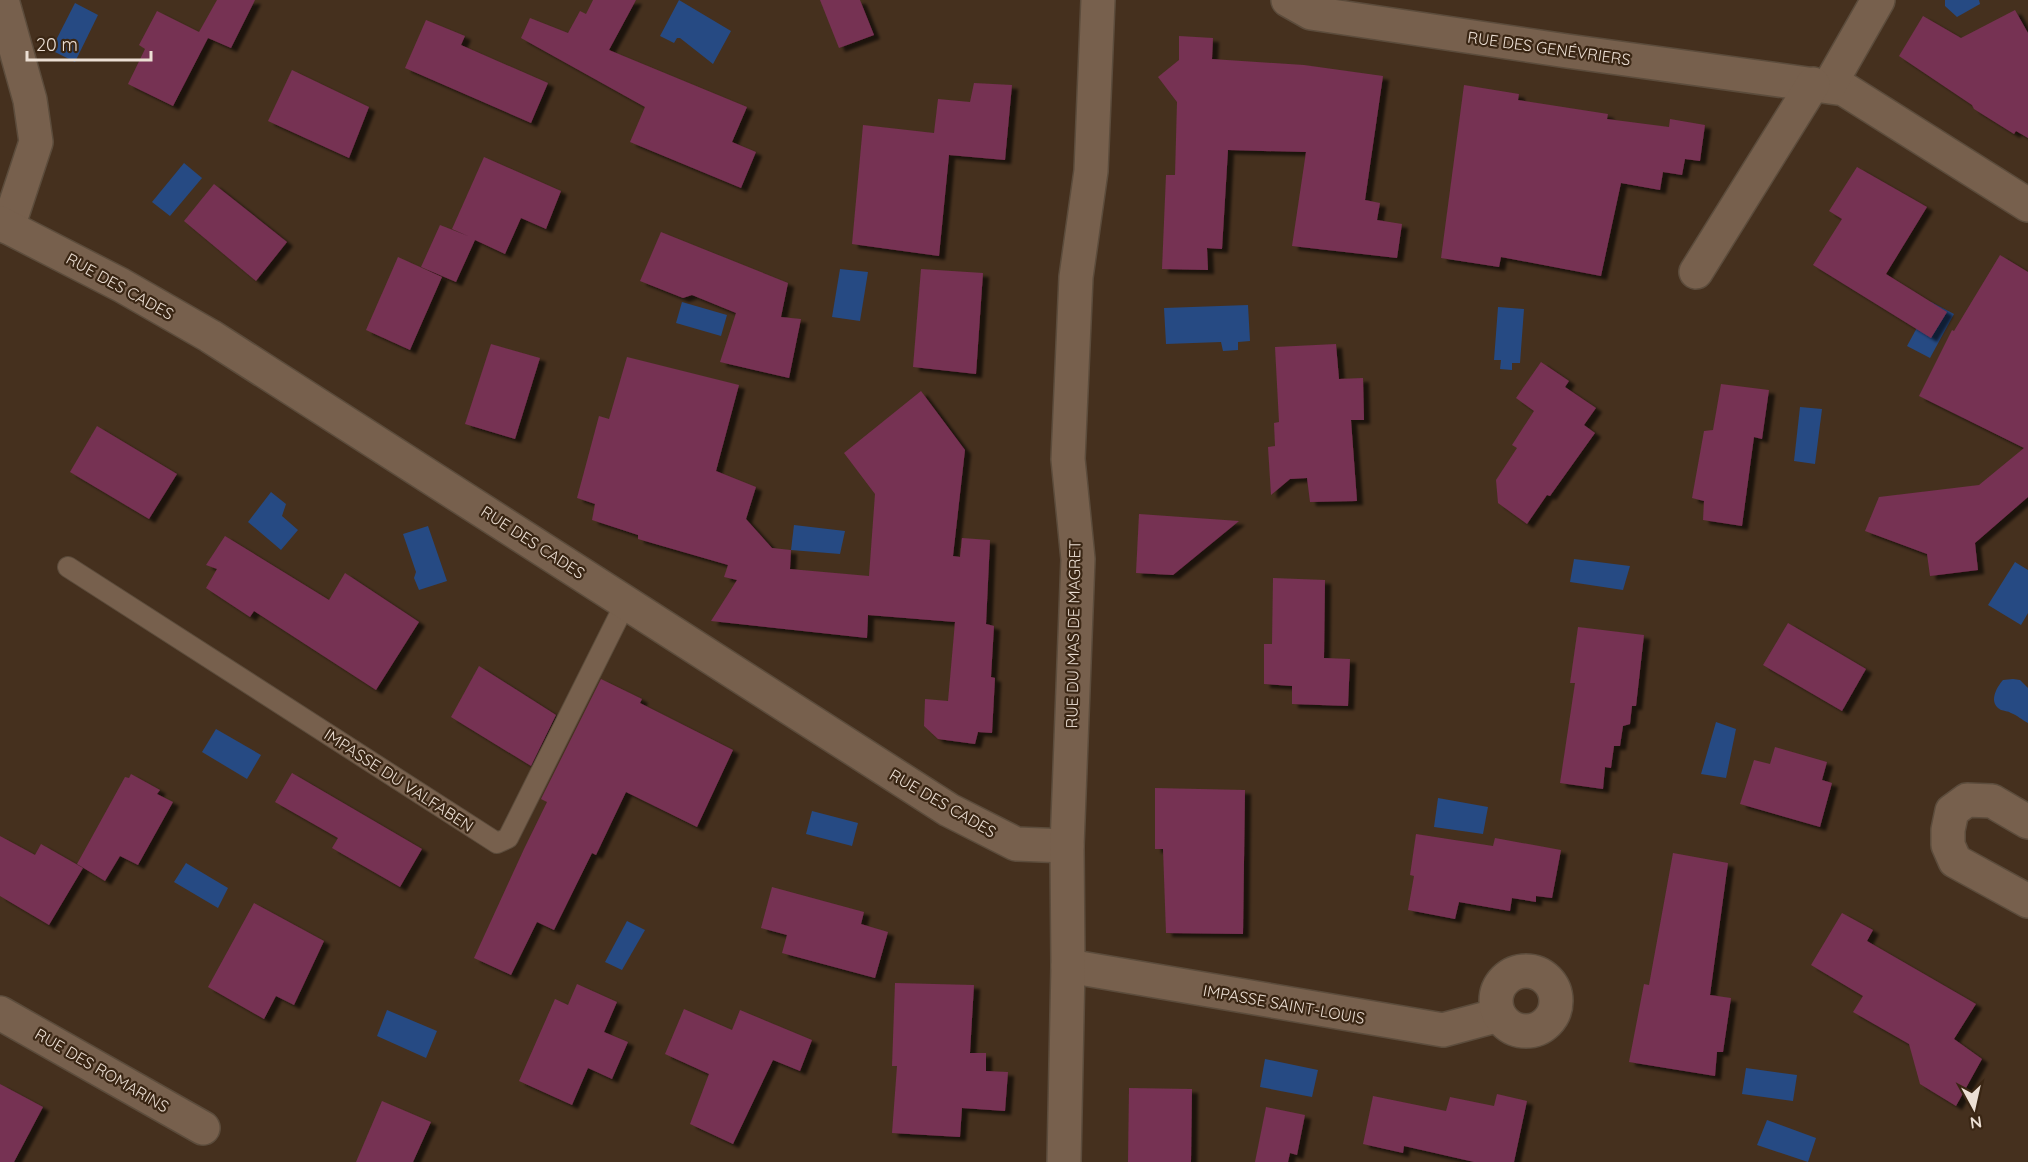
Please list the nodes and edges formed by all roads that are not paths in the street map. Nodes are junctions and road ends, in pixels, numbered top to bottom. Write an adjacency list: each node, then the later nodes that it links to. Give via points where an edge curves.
1 (2, 0): 7 (street, via 30,100 36,142)
2 (1098, 0): 12 (street, RUE DU MAS DE MAGRET, via 1091,171 1076,277 1068,459 1078,559)
3 (1288, 0): 5 (street, RUE DES GENÉVRIERS, via 1311,13)
4 (1878, 0): 5 (street)
5 (1821, 85): 6 (street, RUE DES GENÉVRIERS, via 1844,88); 8 (street)
6 (2028, 205)
7 (4, 225): 10 (street, RUE DES CADES, via 210,336)
8 (1696, 272)
9 (68, 567): 10 (lane, IMPASSE DU VALFABEN, via 497,843 508,838)
10 (626, 602): 12 (street, RUE DES CADES, via 948,810 1016,844)
11 (2028, 822): 13 (street, via 1992,801 1967,800 1952,812 1948,845 1955,861)
12 (1067, 846): 14 (street, RUE DU MAS DE MAGRET)
13 (2028, 901)
14 (1068, 966): 16 (street, IMPASSE SAINT-LOUIS, via 1443,1030); 18 (street, RUE DU MAS DE MAGRET)
15 (0, 1013): 17 (street, RUE DES ROMARINS)
16 (1499, 1016)
17 (203, 1128)
18 (1064, 1162)

